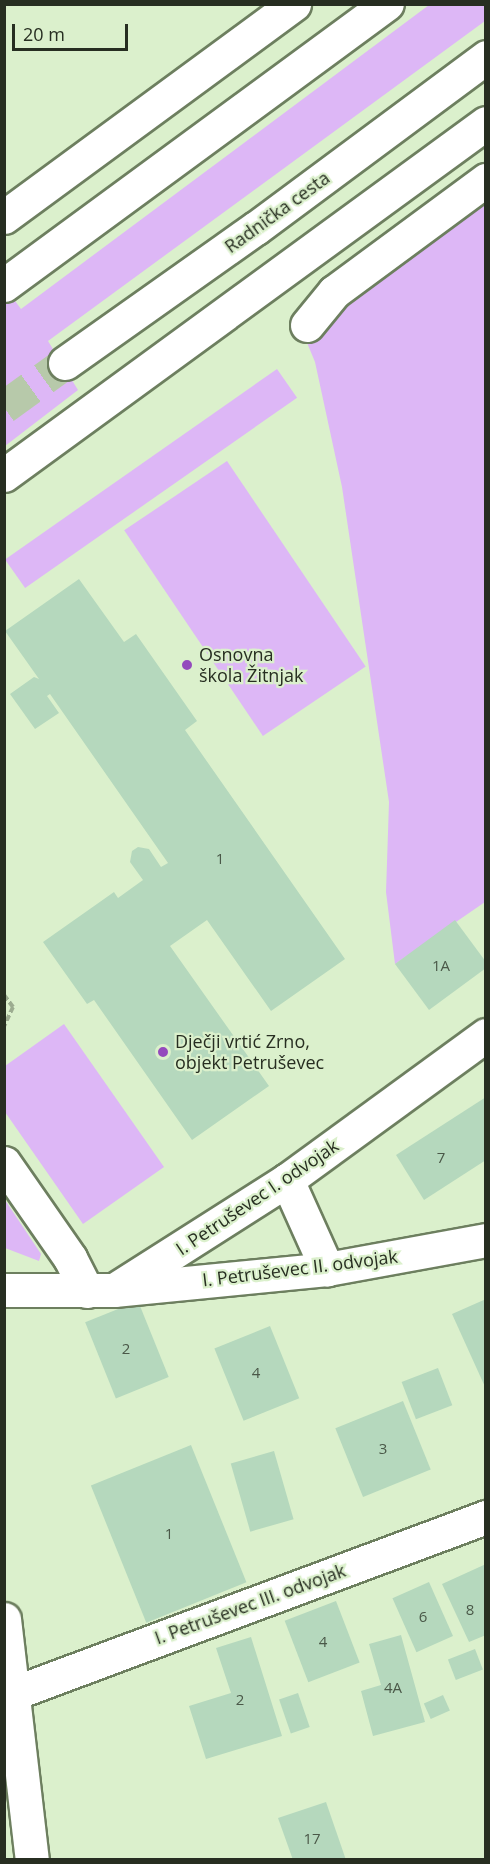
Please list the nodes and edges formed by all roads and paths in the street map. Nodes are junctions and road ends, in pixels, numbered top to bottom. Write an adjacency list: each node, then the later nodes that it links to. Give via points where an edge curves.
1 (294, 4): 6 (main road)
2 (387, 4): 7 (main road)
3 (486, 57): 9 (main road, Radnička cesta, via 256,228)
4 (486, 123): 10 (main road)
5 (486, 180): 8 (main road, via 334,292)
6 (4, 218)
7 (4, 285)
8 (307, 325)
9 (65, 363)
10 (4, 475)
11 (4, 995): 12 (path, via 13,1007)
12 (4, 1026)
13 (486, 1035): 15 (main road, I. Petruševec I. odvojak)
14 (4, 1163): 19 (main road, via 70,1258)
15 (287, 1180): 17 (main road); 19 (main road, I. Petruševec I. odvojak)
16 (486, 1240): 17 (main road, I. Petruševec II. odvojak)
17 (327, 1269): 19 (main road, I. Petruševec II. odvojak)
18 (4, 1290): 19 (main road)
19 (101, 1291)
20 (486, 1516): 22 (main road, I. Petruševec III. odvojak)
21 (4, 1619): 22 (main road)
22 (14, 1693): 23 (main road)
23 (32, 1860)

